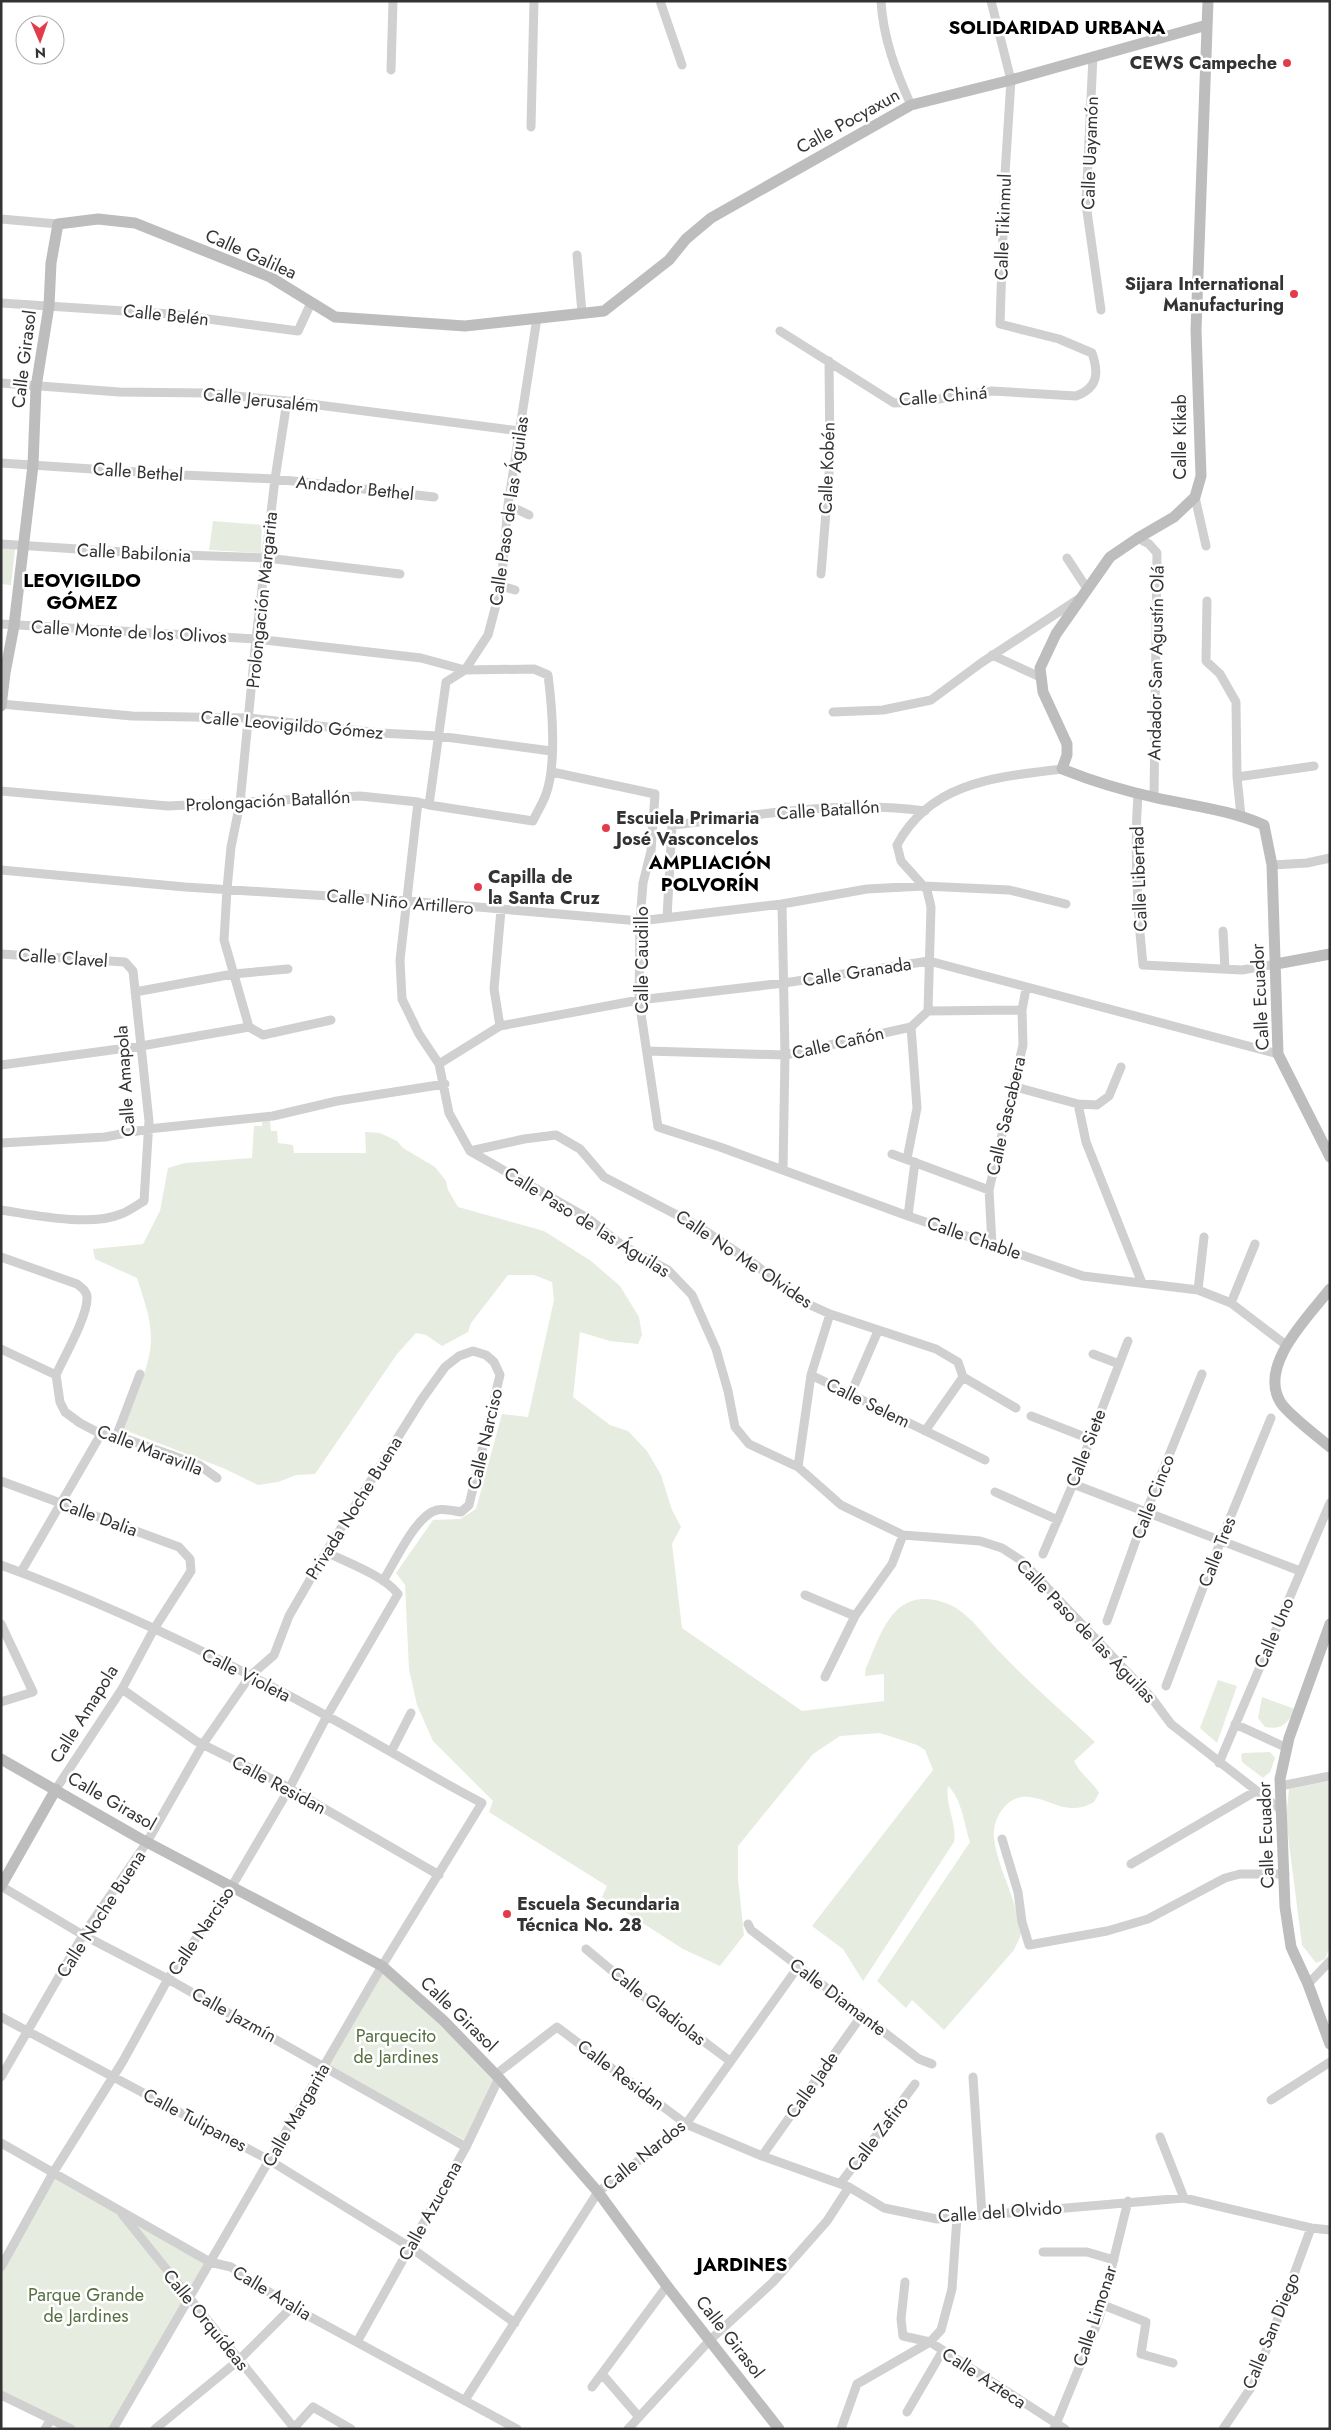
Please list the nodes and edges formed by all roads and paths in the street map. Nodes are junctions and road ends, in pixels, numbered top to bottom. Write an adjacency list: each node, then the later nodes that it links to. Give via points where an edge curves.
1 (393, 1): 10 (street)
2 (534, 1): 13 (street)
3 (660, 1): 9 (street)
4 (881, 1): 12 (street, via 895,69)
5 (991, 1): 11 (street, Calle Tikinmul)
6 (1208, 1): 7 (street, Calle Kikab)
7 (1207, 25): 8 (street, Calle Pocyaxun); 35 (street, Calle Kikab, via 1196,330 1201,476)
8 (1093, 56): 11 (street, Calle Pocyaxun); 20 (street, Calle Uayamón, via 1086,204)
9 (682, 65)
10 (390, 70)
11 (1011, 80): 12 (street, Calle Pocyaxun); 27 (street, Calle Tikinmul, via 1000,324 1059,339 1092,353 1097,367)
12 (910, 105): 21 (street, Calle Pocyaxun, via 711,218 686,239 669,260)
13 (531, 127)
14 (1, 219): 15 (street, Calle Galilea)
15 (58, 224): 18 (street, Calle Galilea, via 98,220 135,223 270,278); 19 (street, Calle Girasol, via 51,263)
16 (577, 256): 22 (street)
17 (1, 303): 19 (street, Calle Belén)
18 (311, 303): 19 (street, Calle Belén, via 298,331 171,314); 23 (street, Calle Galilea, via 335,317 456,326)
19 (49, 306): 28 (street, Calle Girasol)
20 (1101, 310)
21 (604, 311): 22 (street, Calle Galilea)
22 (582, 313): 23 (street, Calle Galilea)
23 (537, 318): 30 (street, Calle Paso de las Águilas)
24 (780, 331): 25 (street, Calle Chiná)
25 (829, 361): 27 (street, Calle Chiná, via 894,403 992,391 1076,396); 45 (street, Calle Kobén, via 830,461)
26 (1, 383): 28 (street, Calle Jerusalém)
27 (1093, 385)
28 (36, 387): 29 (street, Calle Jerusalém, via 206,393); 32 (street, Calle Girasol)
29 (287, 401): 30 (street, Calle Jerusalém); 33 (street, Prolongación Margarita)
30 (520, 431): 36 (street, Calle Paso de las Águilas)
31 (1, 463): 32 (street, Calle Bethel)
32 (33, 465): 33 (street, Calle Bethel); 40 (street, Calle Girasol)
33 (275, 479): 34 (street, Andador Bethel); 42 (street, Prolongación Margarita)
34 (434, 497)
35 (1195, 497): 38 (street, Calle Kikab, via 1174,517); 41 (street)
36 (508, 505): 37 (street); 46 (street, Calle Paso de las Águilas)
37 (528, 514)
38 (1138, 538): 48 (street, Calle Kikab, via 1110,557); 67 (street, Andador San Agustín Olá, via 1157,553)
39 (1, 544): 40 (street, Calle Babilonia)
40 (22, 546): 42 (street, Calle Babilonia); 51 (street, Calle Girasol)
41 (1206, 546)
42 (266, 558): 44 (street, Calle Babilonia); 52 (street, Prolongación Margarita)
43 (1067, 558): 48 (street)
44 (400, 574)
45 (821, 574)
46 (501, 586): 47 (street); 54 (street, Calle Paso de las Águilas, via 488,635)
47 (515, 590)
48 (1086, 592): 53 (street, Calle Kikab); 55 (street, via 1056,634 1040,668)
49 (1207, 601): 64 (street, via 1206,661 1220,674 1236,702)
50 (1, 624): 51 (street, Calle Monte de los Olivos)
51 (14, 626): 52 (street, Calle Monte de los Olivos); 56 (street, Calle Girasol)
52 (256, 639): 54 (street, Calle Monte de los Olivos, via 421,658); 58 (street, Prolongación Margarita)
53 (992, 655): 55 (street); 57 (street, Calle Kikab, via 932,700 883,710)
54 (465, 670): 59 (street, Calle Paso de las Águilas, via 446,682); 60 (street, Calle Monte de los Olivos, via 534,669 548,675)
55 (1040, 676): 62 (street, via 1043,692 1067,744)
56 (1, 705): 58 (street, Calle Leovigildo Gómez, via 132,716)
57 (833, 712)
58 (249, 718): 59 (street, Calle Leovigildo Gómez, via 380,733); 69 (street, Prolongación Margarita)
59 (438, 736): 60 (street, Calle Leovigildo Gómez); 70 (street, Calle Paso de las Águilas)
60 (551, 751): 63 (street)
61 (1314, 766): 64 (street)
62 (1062, 769): 66 (street); 71 (street, via 978,781 957,789)
63 (552, 772): 70 (street, Prolongación Batallón, via 533,821); 83 (street, Calle Caudillo, via 655,794 651,852 643,883)
64 (1237, 777): 72 (street)
65 (1, 791): 69 (street, Prolongación Batallón, via 168,806)
66 (1138, 793): 67 (street); 90 (street, Calle Libertad, via 1136,817 1143,965)
67 (1154, 797): 72 (street)
68 (418, 802): 69 (street, Prolongación Batallón, via 360,796); 70 (street, Prolongación Batallón); 78 (street)
69 (240, 804): 77 (street, Prolongación Margarita)
70 (429, 806)
71 (925, 811): 76 (street, via 904,831 897,845 901,861); 82 (street, Calle Batallón, via 890,806 832,808 672,825)
72 (1242, 816): 74 (street, Calle Ecuador, via 1264,825)
73 (1330, 858): 74 (street)
74 (1272, 865): 89 (street, Calle Ecuador)
75 (1, 870): 77 (street, Calle Niño Artillero)
76 (924, 886): 79 (street, Calle Niño Artillero, via 867,889); 80 (street, Calle Niño Artillero, via 1010,890); 87 (street, via 931,907)
77 (227, 889): 78 (street, Calle Niño Artillero); 92 (street, via 224,940)
78 (408, 901): 81 (street, Calle Niño Artillero); 107 (street, via 400,960 402,999 419,1034)
79 (782, 904): 82 (street, Calle Niño Artillero); 93 (street)
80 (1066, 904)
81 (501, 910): 83 (street, Calle Niño Artillero); 100 (street, via 494,989)
82 (667, 918): 83 (street, Calle Niño Artillero)
83 (640, 921): 96 (street, Calle Caudillo)
84 (1223, 931): 90 (street)
85 (1, 954): 88 (street, Calle Clavel)
86 (1329, 955): 89 (street)
87 (929, 961): 93 (street, Calle Granada); 94 (street, Calle Granada); 98 (street)
88 (125, 962): 95 (street, Calle Amapola, via 133,971)
89 (1276, 964): 90 (street, via 1242,970); 105 (street, Calle Ecuador)
90 (1225, 969)
91 (288, 970): 92 (street)
92 (233, 974): 95 (street); 102 (street)
93 (784, 983): 96 (street, Calle Granada); 106 (street)
94 (1026, 988): 97 (street, Calle Sascabera); 105 (street, Calle Granada)
95 (135, 992): 103 (street, Calle Amapola)
96 (639, 1000): 100 (street, Calle Granada); 104 (street, Calle Caudillo)
97 (1022, 1010): 98 (street); 111 (street, Calle Sascabera, via 1023,1045)
98 (928, 1011): 101 (street, Calle Cañón)
99 (331, 1020): 102 (street, via 263,1035)
100 (500, 1026): 107 (street, Calle Granada)
101 (911, 1026): 106 (street, Calle Cañón); 119 (street, via 917,1108)
102 (249, 1028): 103 (street)
103 (141, 1046): 108 (street); 114 (street, Calle Amapola)
104 (647, 1051): 106 (street, Calle Cañón); 113 (street, Calle Caudillo)
105 (1278, 1054): 118 (street, Calle Ecuador)
106 (784, 1055): 120 (street)
107 (439, 1064): 110 (street)
108 (1, 1065)
109 (1120, 1067): 112 (street, via 1109,1096 1097,1105)
110 (445, 1084): 114 (street, via 273,1116); 116 (street, via 449,1113)
111 (1012, 1086): 112 (street); 121 (street, Calle Sascabera)
112 (1078, 1104): 128 (street, via 1086,1142)
113 (658, 1127): 120 (street, Calle Chable)
114 (148, 1129): 115 (street, via 105,1136); 122 (street, Calle Amapola, via 144,1201 121,1214 99,1220)
115 (1, 1143)
116 (470, 1151): 132 (street, Calle No Me Olvides, via 556,1135 580,1149 604,1177 698,1226 756,1265 797,1299); 155 (street, Calle Paso de las Águilas, via 589,1219 622,1245 668,1270 692,1295 704,1319 728,1391 735,1427 748,1444)
117 (892, 1154): 119 (street)
118 (1330, 1157)
119 (911, 1161): 121 (street); 123 (street)
120 (784, 1170): 123 (street, Calle Chable)
121 (989, 1190): 125 (street, Calle Sascabera)
122 (1, 1210)
123 (908, 1216): 125 (street, Calle Chable)
124 (1204, 1237): 130 (street)
125 (992, 1244): 128 (street, Calle Chable, via 1083,1276)
126 (1255, 1244): 131 (street)
127 (1, 1257): 140 (street, via 85,1290 88,1298 77,1332)
128 (1142, 1283): 130 (street, Calle Chable)
129 (1330, 1289): 135 (street)
130 (1198, 1290): 131 (street, Calle Chable)
131 (1231, 1303): 135 (street, Calle Chable)
132 (830, 1314): 133 (street, Calle No Me Olvides); 143 (street)
133 (878, 1331): 144 (street, Calle No Me Olvides, via 936,1349 958,1362); 145 (street)
134 (1128, 1341): 139 (street, Calle Siete)
135 (1286, 1345): 153 (street, via 1277,1367 1275,1388 1281,1403)
136 (1, 1349): 140 (street)
137 (473, 1351): 166 (street, Privada Noche Buena, via 459,1356 445,1367); 172 (street, Calle Narciso, via 494,1362 500,1375 469,1505 461,1512 439,1509 427,1514)
138 (1093, 1354): 139 (street)
139 (1119, 1364): 152 (street, Calle Siete)
140 (56, 1374): 150 (street, Calle Maravilla, via 60,1402 65,1412)
141 (140, 1374): 151 (street)
142 (1202, 1374): 162 (street, Calle Cinco)
143 (811, 1375): 145 (street, Calle Selem); 155 (street)
144 (962, 1377): 146 (street); 149 (street)
145 (851, 1393): 149 (street, Calle Selem)
146 (1016, 1408)
147 (1031, 1416): 152 (street)
148 (1271, 1418): 165 (street, Calle Tres)
149 (924, 1431): 154 (street, Calle Selem)
150 (101, 1434): 151 (street, Calle Maravilla); 160 (street)
151 (116, 1437): 156 (street, Calle Maravilla, via 199,1465)
152 (1090, 1438): 158 (street, Calle Siete)
153 (1330, 1447)
154 (985, 1460)
155 (798, 1467): 164 (street, Calle Paso de las Águilas, via 841,1505)
156 (217, 1478)
157 (1, 1481): 160 (street, Calle Dalia)
158 (1073, 1484): 162 (street); 163 (street, Calle Siete)
159 (995, 1492): 163 (street)
160 (61, 1503): 168 (street, Calle Dalia, via 179,1547); 171 (street)
161 (1330, 1503): 170 (street, Calle Uno)
162 (1146, 1512): 165 (street); 175 (street, Calle Cinco)
163 (1058, 1520): 167 (street, Calle Siete)
164 (903, 1535): 174 (street, via 892,1564); 191 (street, Calle Paso de las Águilas, via 980,1541 1002,1548 1022,1561 1139,1684 1171,1724)
165 (1221, 1540): 170 (street); 181 (street, Calle Tres)
166 (326, 1552): 172 (street); 179 (street, Privada Noche Buena, via 289,1616 274,1655)
167 (1043, 1554)
168 (190, 1559): 178 (street, Calle Amapola, via 191,1571)
169 (1, 1565): 171 (street, Calle Violeta)
170 (1300, 1571): 186 (street, Calle Uno)
171 (21, 1572): 178 (street, Calle Violeta)
172 (383, 1581): 185 (street, Calle Narciso, via 398,1594)
173 (805, 1595): 174 (street)
174 (855, 1616): 180 (street)
175 (1106, 1621)
176 (1, 1624): 183 (street, via 33,1692)
177 (1330, 1624): 188 (street, Calle Ecuador)
178 (154, 1629): 179 (street, Calle Violeta); 182 (street, Calle Amapola)
179 (250, 1676): 185 (street, Calle Violeta); 187 (street, Calle Noche Buena)
180 (825, 1677)
181 (1166, 1686)
182 (122, 1689): 187 (street, Calle Residan); 194 (street, Calle Amapola)
183 (1, 1702)
184 (411, 1713): 189 (street)
185 (327, 1716): 189 (street, Calle Violeta); 195 (street, Calle Narciso)
186 (1236, 1724): 188 (street); 191 (street, Calle Uno)
187 (203, 1744): 195 (street, Calle Residan); 200 (street, Calle Noche Buena)
188 (1287, 1748): 193 (street, Calle Ecuador)
189 (391, 1752): 197 (street, Calle Violeta)
190 (1, 1759): 194 (street, Calle Girasol)
191 (1219, 1762): 196 (street, Calle Paso de las Águilas)
192 (1330, 1776): 193 (street)
193 (1280, 1786): 198 (street, Calle Ecuador)
194 (56, 1789): 200 (street, Calle Girasol); 204 (street, Calle Amapola)
195 (289, 1789): 203 (street, Calle Residan); 205 (street, Calle Narciso)
196 (1256, 1791): 198 (street, Calle Paso de las Águilas); 201 (street)
197 (482, 1803): 203 (street, Calle Margarita)
198 (1280, 1809): 202 (street, Calle Ecuador)
199 (1002, 1840): 202 (street, via 1018,1892 1029,1945 1107,1931 1148,1919 1226,1878 1240,1874)
200 (147, 1842): 205 (street, Calle Girasol); 207 (street, Calle Noche Buena)
201 (1131, 1864)
202 (1285, 1874): 213 (street, Calle Ecuador, via 1285,1907 1291,1947)
203 (439, 1875): 210 (street, Calle Margarita)
204 (1, 1886): 207 (street, Calle Jazmín)
205 (232, 1886): 210 (street, Calle Girasol); 212 (street, Calle Narciso)
206 (748, 1924): 211 (street, Calle Diamante, via 751,1930)
207 (83, 1935): 212 (street, Calle Jazmín); 217 (street, Calle Noche Buena)
208 (586, 1949): 219 (street, Calle Gladiolas)
209 (1330, 1960): 213 (street)
210 (382, 1966): 222 (street, Calle Margarita); 224 (street, Calle Girasol, via 444,2021)
211 (798, 1967): 214 (street, Calle Diamante); 219 (street, Calle Nardos)
212 (168, 1979): 222 (street, Calle Jazmín); 223 (street, Calle Narciso)
213 (1308, 1984): 218 (street, Calle Ecuador)
214 (862, 2014): 221 (street, Calle Diamante, via 919,2059); 233 (street, Calle Jade)
215 (1, 2017): 217 (street, Calle Tulipanes)
216 (557, 2027): 224 (street, Calle Azucena); 229 (street, Calle Residan)
217 (27, 2032): 223 (street, Calle Tulipanes); 225 (street, Calle Noche Buena)
218 (1330, 2044)
219 (730, 2062): 229 (street, Calle Nardos)
220 (1330, 2062): 228 (street)
221 (932, 2064)
222 (324, 2066): 232 (street, Calle Jazmín); 234 (street, Calle Margarita)
223 (113, 2076): 234 (street, Calle Tulipanes); 235 (street, Calle Narciso)
224 (497, 2076): 232 (street, Calle Azucena); 237 (street, Calle Girasol)
225 (1, 2077)
226 (973, 2077): 241 (street)
227 (915, 2084): 236 (street, Calle Zafiro)
228 (1272, 2100)
229 (686, 2124): 233 (street, Calle del Olvido); 237 (street, Calle Nardos)
230 (1160, 2137): 238 (street)
231 (1, 2144): 235 (street, Calle Aralia)
232 (466, 2147): 245 (street, Calle Azucena)
233 (762, 2156): 236 (street, Calle del Olvido)
234 (269, 2160): 245 (street, Calle Tulipanes); 248 (street, Calle Margarita)
235 (53, 2173): 240 (street, Calle Aralia); 249 (street, Calle Narciso)
236 (844, 2186): 242 (street, Calle del Olvido, via 884,2208 937,2219); 256 (street, Calle Zafiro, via 827,2221 773,2282)
237 (598, 2192): 251 (street, Calle Girasol); 255 (street, Calle Nardos)
238 (1184, 2198): 239 (street, Calle del Olvido); 243 (street, Calle del Olvido)
239 (1128, 2202): 241 (street, Calle del Olvido); 247 (street, Calle Limonar)
240 (119, 2210): 248 (street, Calle Aralia); 252 (street, Calle Orquídeas)
241 (982, 2215): 242 (street, Calle del Olvido)
242 (957, 2217): 258 (street, via 952,2289 941,2330)
243 (1311, 2228): 244 (street, Calle del Olvido); 281 (street, Calle San Diego, via 1254,2383)
244 (1330, 2230)
245 (410, 2247): 255 (street, Calle Tulipanes); 257 (street, Calle Azucena)
246 (1044, 2252): 247 (street, via 1087,2252)
247 (1114, 2260): 253 (street, Calle Limonar)
248 (210, 2262): 252 (street, Calle Margarita); 254 (street, Calle Aralia, via 231,2267)
249 (1, 2266)
250 (905, 2282): 258 (street, via 900,2319 903,2336)
251 (667, 2286): 256 (street, Calle Girasol); 262 (street)
252 (189, 2299): 260 (street, Calle Orquídeas); 272 (street, Calle Margarita)
253 (1102, 2306): 261 (street, via 1146,2322 1141,2354); 269 (street, Calle Limonar)
254 (292, 2307): 257 (street, Calle Aralia); 260 (street)
255 (515, 2323): 265 (street, Calle Nardos)
256 (710, 2340): 267 (street, Calle Zafiro); 278 (street, Calle Girasol)
257 (357, 2342): 265 (street, Calle Aralia)
258 (930, 2342): 259 (street, Calle Azteca); 279 (street, via 857,2384)
259 (942, 2352): 266 (street); 269 (street, Calle Azteca)
260 (239, 2360): 273 (street); 274 (street, Calle Orquídeas)
261 (1173, 2363)
262 (602, 2374): 263 (street); 267 (street)
263 (592, 2387)
264 (1, 2395): 268 (street)
265 (465, 2400): 276 (street, Calle Aralia)
266 (907, 2412)
267 (639, 2417): 277 (street, Calle Zafiro)
268 (50, 2419): 270 (street); 271 (street)
269 (1055, 2426): 280 (street, Calle Azteca)
270 (45, 2429)
271 (71, 2429)
272 (113, 2429)
273 (155, 2429)
274 (294, 2429): 275 (street, via 313,2407)
275 (351, 2429)
276 (517, 2429)
277 (628, 2429)
278 (779, 2429)
279 (840, 2429)
280 (1065, 2429)
281 (1223, 2429)

